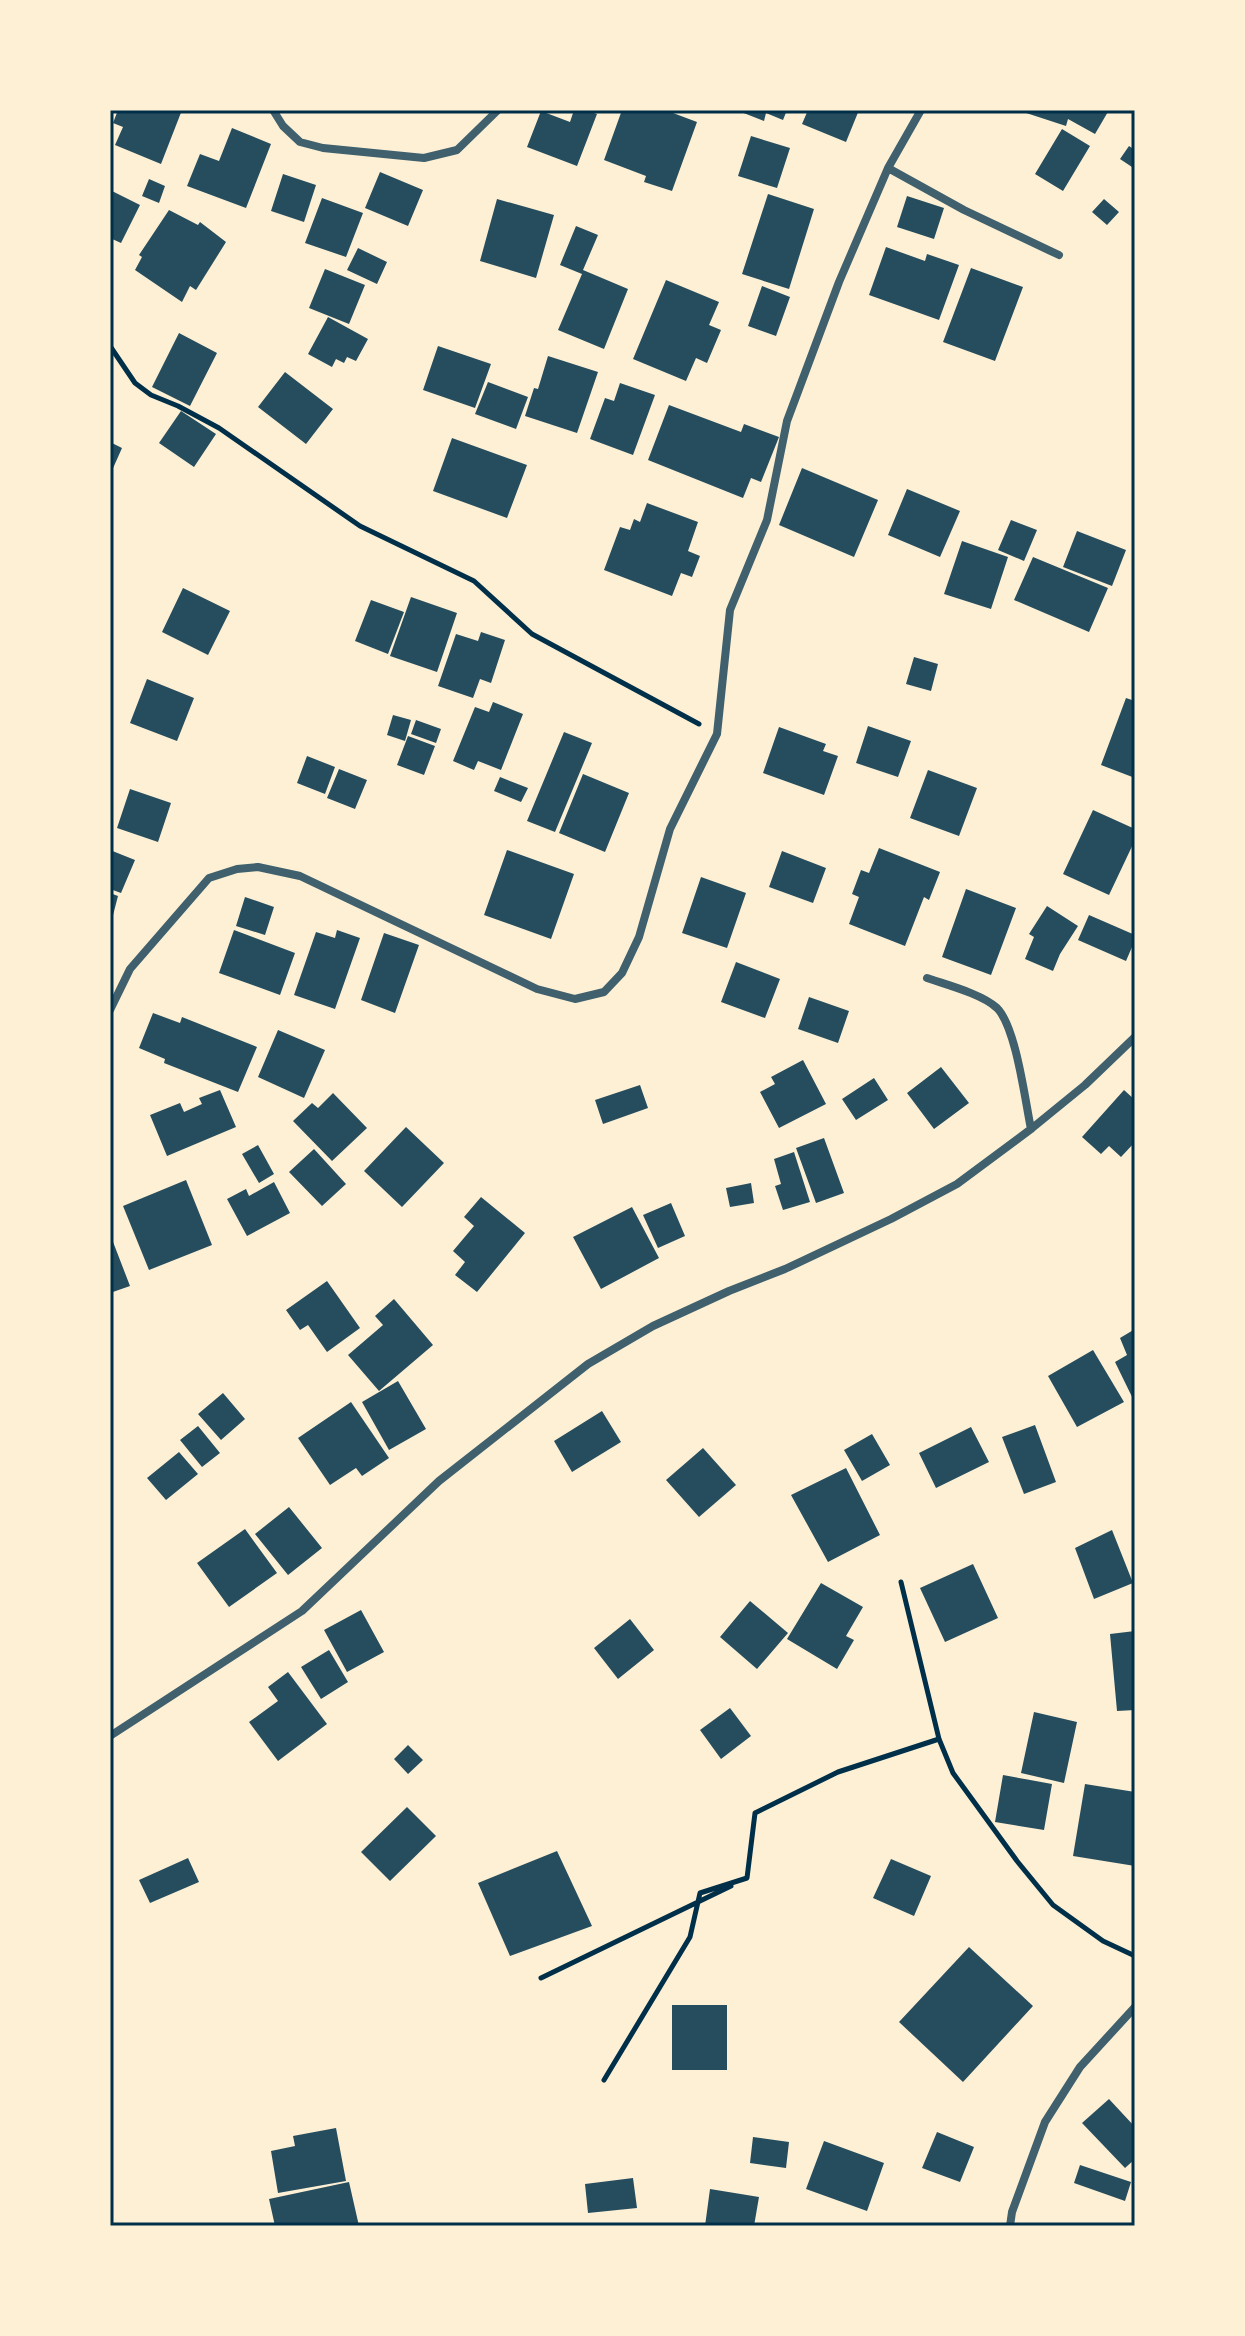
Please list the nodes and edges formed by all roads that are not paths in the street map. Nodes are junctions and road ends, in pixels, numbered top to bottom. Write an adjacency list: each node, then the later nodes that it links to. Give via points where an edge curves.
1 (273, 110): 2 (street, via 300,142 424,158 457,150)
2 (498, 110)
3 (921, 110): 4 (street)
4 (888, 168): 5 (street); 7 (street, via 787,421 767,520 730,610 717,734 670,829 639,937 622,973 604,992 575,999 537,989 300,876 258,867 209,878 130,969)
5 (1059, 255)
6 (927, 978): 9 (street, via 996,1007 1009,1024)
7 (110, 1010)
8 (1135, 1037): 9 (street)
9 (1031, 1129): 10 (street, via 944,1191 653,1326 588,1364 439,1481 302,1611)
10 (110, 1736)
11 (1135, 2007): 12 (street, via 1080,2067 1045,2122)
12 (1010, 2226)

